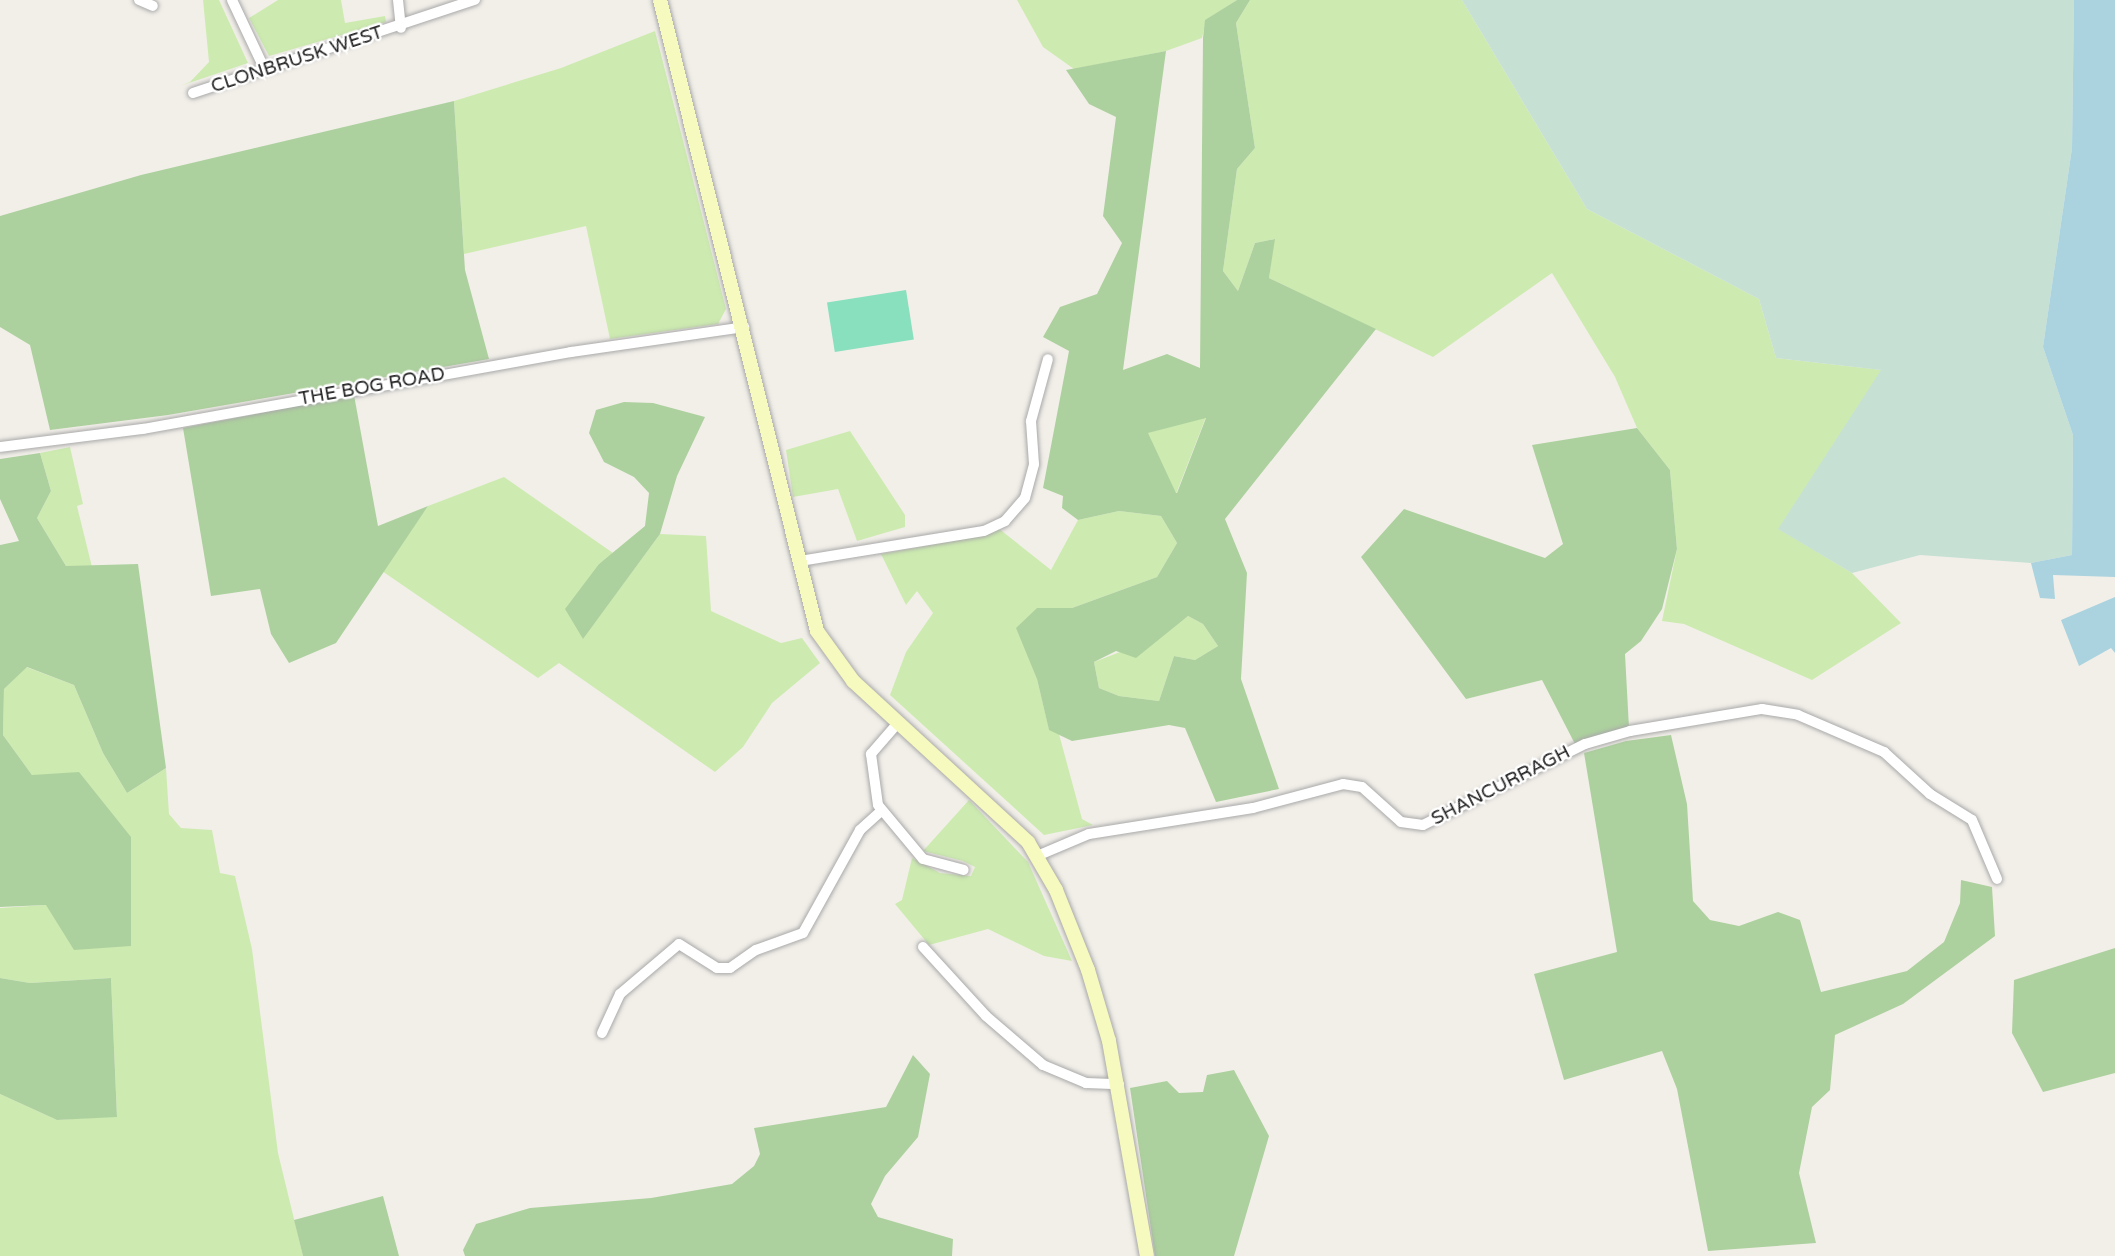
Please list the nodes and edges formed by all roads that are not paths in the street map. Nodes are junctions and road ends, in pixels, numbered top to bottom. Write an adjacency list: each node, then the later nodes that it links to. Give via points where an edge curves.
1 (139, 0): 6 (street)
2 (232, 0): 8 (street)
3 (398, 0): 7 (street, CLONBRUSK WEST)
4 (475, 0): 7 (street, CLONBRUSK WEST)
5 (660, 0): 10 (street)
6 (153, 6)
7 (401, 28): 8 (street, CLONBRUSK WEST)
8 (265, 69): 9 (street, CLONBRUSK WEST)
9 (193, 93)
10 (744, 327): 12 (street, THE BOG ROAD, via 557,354 143,429); 13 (street)
11 (1048, 359): 13 (street, via 1031,421 1034,464 1026,498 1005,521 984,531)
12 (0, 447)
13 (800, 561): 14 (street, via 817,631 853,681)
14 (897, 724): 15 (street, via 871,754 871,780); 16 (street, via 1028,842)
15 (881, 811): 17 (street, via 923,859); 20 (street, via 860,830 803,933 756,950 730,968 717,968 679,944 620,994)
16 (1037, 856): 18 (street, SHANCURRAGH, via 1089,834 1253,808 1343,784 1362,787 1401,822 1423,825 1586,744 1630,731 1762,709 1798,715 1884,752 1930,794 1972,820); 21 (street, via 1088,970)
17 (964, 870)
18 (1997, 879)
19 (923, 947): 21 (street, via 986,1016 1042,1065 1086,1083)
20 (602, 1033)
21 (1119, 1084): 22 (street)
22 (1147, 1256)

